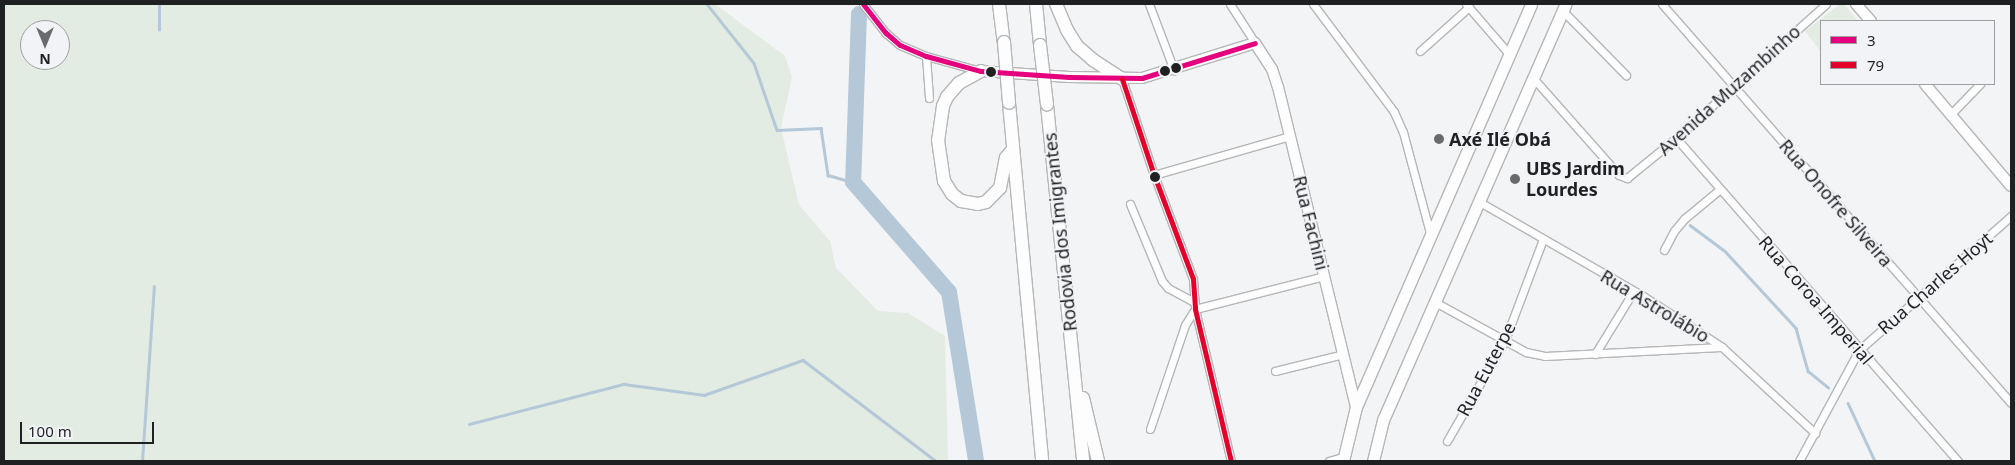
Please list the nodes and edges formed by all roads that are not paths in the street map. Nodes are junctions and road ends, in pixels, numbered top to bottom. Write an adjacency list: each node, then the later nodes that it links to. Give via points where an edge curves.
1 (863, 4): 18 (street, via 900,45)
2 (999, 4): 31 (highway, bridge)
3 (1036, 4): 48 (highway, Rodovia dos Imigrantes, bridge)
4 (1056, 4): 22 (highway, via 1066,30 1077,46)
5 (1149, 4): 19 (street)
6 (1230, 4): 15 (street)
7 (1314, 4): 38 (street, via 1394,112 1403,132)
8 (1531, 4): 17 (main road)
9 (1662, 4): 24 (street, Rua Onofre Silveira)
10 (1826, 4): 24 (street, Avenida Muzambinho)
11 (1856, 4): 14 (street)
12 (1467, 6): 16 (street); 17 (street)
13 (1564, 7): 21 (street); 23 (main road)
14 (1870, 20)
15 (1255, 43): 19 (street); 29 (street, Rua Fachini, via 1272,69)
16 (1420, 50)
17 (1509, 54): 38 (main road)
18 (926, 56): 20 (street); 27 (street)
19 (1174, 70): 22 (street)
20 (981, 71): 22 (street); 31 (highway, via 959,83 943,106 938,140 944,182 961,201 986,202 1000,188 1006,158)
21 (1626, 75)
22 (1122, 79): 32 (street)
23 (1534, 79): 30 (street, Avenida Muzambinho, via 1623,178 1632,176); 35 (main road)
24 (1733, 85): 30 (street, Avenida Muzambinho); 43 (street, Rua Onofre Silveira)
25 (1926, 85): 28 (street)
26 (1979, 85): 28 (street)
27 (929, 98)
28 (1951, 114): 33 (street)
29 (1290, 136): 32 (street); 41 (street, Rua Fachini)
30 (1676, 138): 34 (street, Rua Coroa Imperial)
31 (1012, 149): 59 (highway)
32 (1154, 175): 45 (street, via 1190,271)
33 (2011, 186)
34 (1719, 190): 40 (street, via 1684,219); 49 (street, Rua Coroa Imperial)
35 (1478, 201): 39 (street, Rua Astrolábio); 44 (main road)
36 (1130, 204): 45 (street, via 1162,281)
37 (2011, 216): 43 (street, Rua Charles Hoyt)
38 (1431, 236): 54 (main road)
39 (1543, 239): 42 (street, Rua Astrolábio); 46 (street, Rua Euterpe)
40 (1664, 250)
41 (1324, 276): 45 (street); 50 (street, Rua Fachini)
42 (1634, 292): 47 (street, Rua Astrolábio); 51 (street)
43 (1919, 298): 49 (street, Rua Charles Hoyt); 53 (street, Rua Onofre Silveira)
44 (1436, 302): 46 (street); 64 (main road, via 1383,420)
45 (1194, 306): 55 (street); 62 (street)
46 (1505, 340): 51 (street, via 1526,352 1545,356); 57 (street, Rua Euterpe)
47 (1722, 347): 51 (street); 56 (street, Rua Astrolábio)
48 (1072, 350): 60 (highway, Rodovia dos Imigrantes); 61 (highway)
49 (1859, 350): 56 (street); 66 (street, Rua Coroa Imperial)
50 (1343, 354): 52 (street); 54 (street, Rua Fachini)
51 (1595, 354)
52 (1275, 371)
53 (2011, 403)
54 (1356, 407): 58 (main road)
55 (1150, 429)
56 (1814, 432): 65 (street)
57 (1447, 441)
58 (1343, 459): 63 (street)
59 (1042, 461)
60 (1083, 461)
61 (1098, 461)
62 (1231, 461)
63 (1329, 461)
64 (1374, 461)
65 (1799, 461)
66 (1958, 461)

